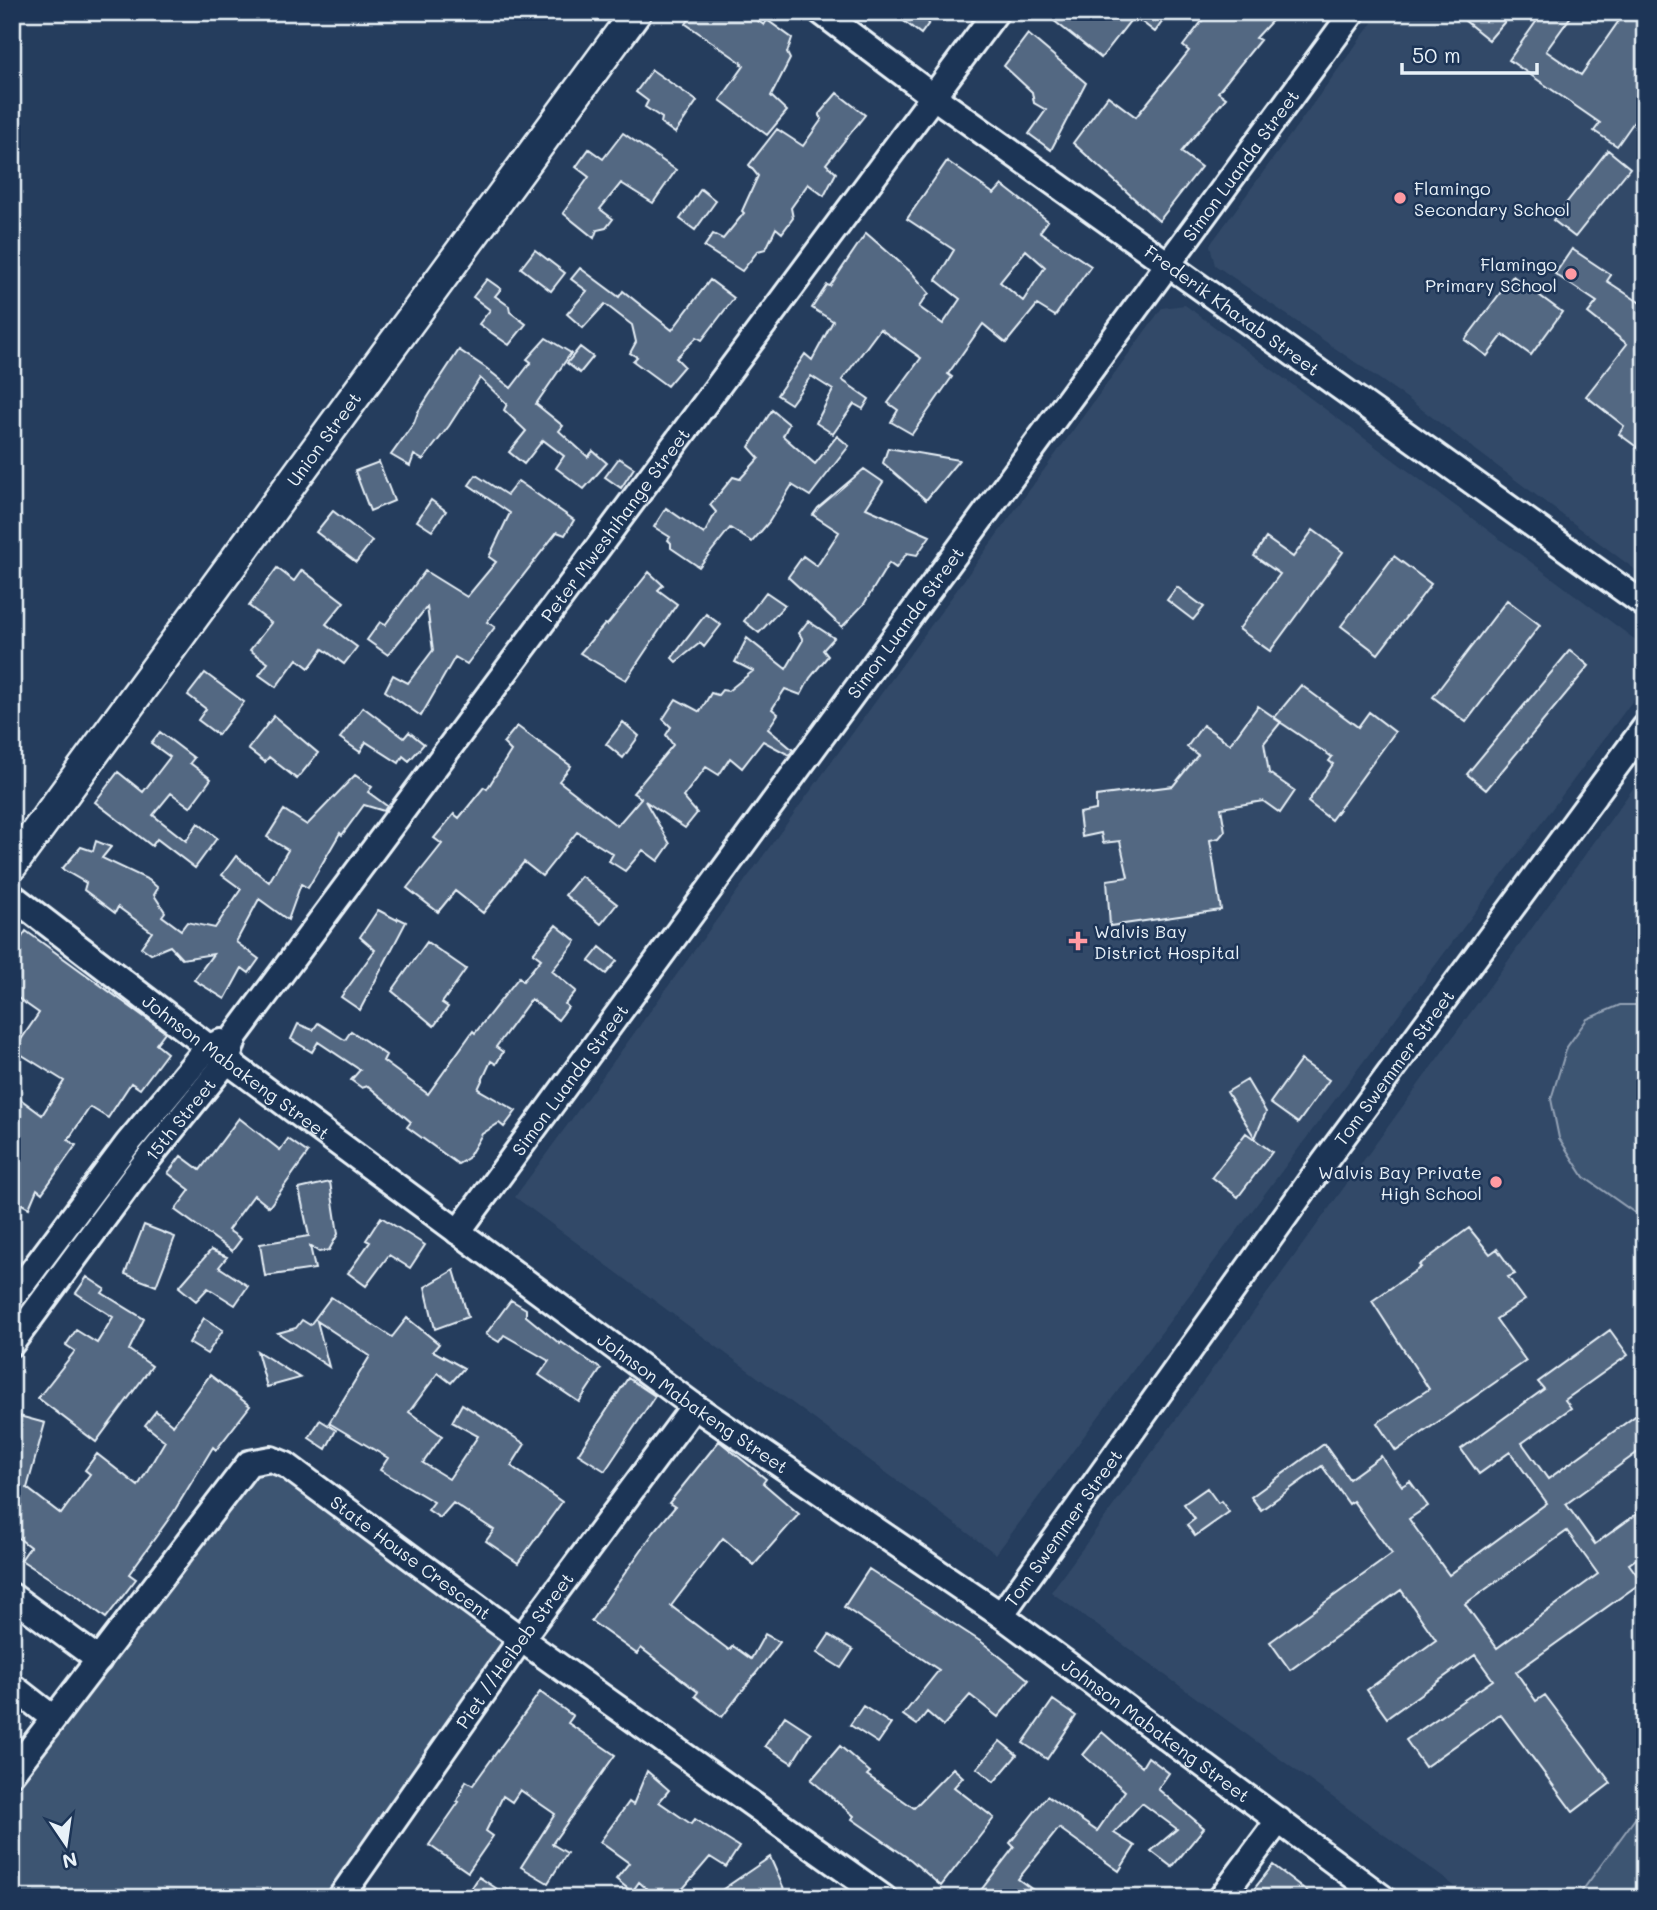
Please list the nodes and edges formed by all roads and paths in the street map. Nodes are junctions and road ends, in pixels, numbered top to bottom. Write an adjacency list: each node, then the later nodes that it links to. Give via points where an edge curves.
1 (636, 12): 9 (main road, Union Street)
2 (821, 12): 5 (street, Frederik Khaxab Street)
3 (996, 12): 5 (street, Peter Mweshihange Street)
4 (1353, 12): 6 (street, Simon Luanda Street)
5 (934, 97): 6 (street, Frederik Khaxab Street); 11 (street, Peter Mweshihange Street)
6 (1169, 264): 7 (street, Frederik Khaxab Street); 13 (street, Simon Luanda Street)
7 (1645, 605)
8 (1645, 727): 18 (street, Tom Swemmer Street, via 1311,1180)
9 (12, 865)
10 (12, 896): 12 (street, Johnson Mabakeng Street)
11 (235, 1036): 12 (street, 15th Street)
12 (217, 1054): 13 (street, Johnson Mabakeng Street); 14 (street, 15th Street, via 128,1143); 15 (street, 15th Street, via 140,1169)
13 (458, 1232): 16 (street, Johnson Mabakeng Street)
14 (12, 1298)
15 (12, 1343)
16 (694, 1406): 18 (street, Johnson Mabakeng Street); 19 (street, Piet //Heibeb Street)
17 (12, 1596): 20 (street)
18 (1001, 1615): 24 (street, Johnson Mabakeng Street)
19 (521, 1639): 20 (street, State House Crescent, via 286,1465 271,1459 249,1463); 25 (street, Piet //Heibeb Street); 26 (street, State House Crescent)
20 (99, 1660): 22 (street, State House Crescent)
21 (12, 1686): 22 (street)
22 (53, 1718): 23 (street, State House Crescent)
23 (12, 1773)
24 (1279, 1820): 27 (street); 28 (street, Johnson Mabakeng Street)
25 (351, 1894)
26 (884, 1898)
27 (1221, 1898)
28 (1383, 1898)

